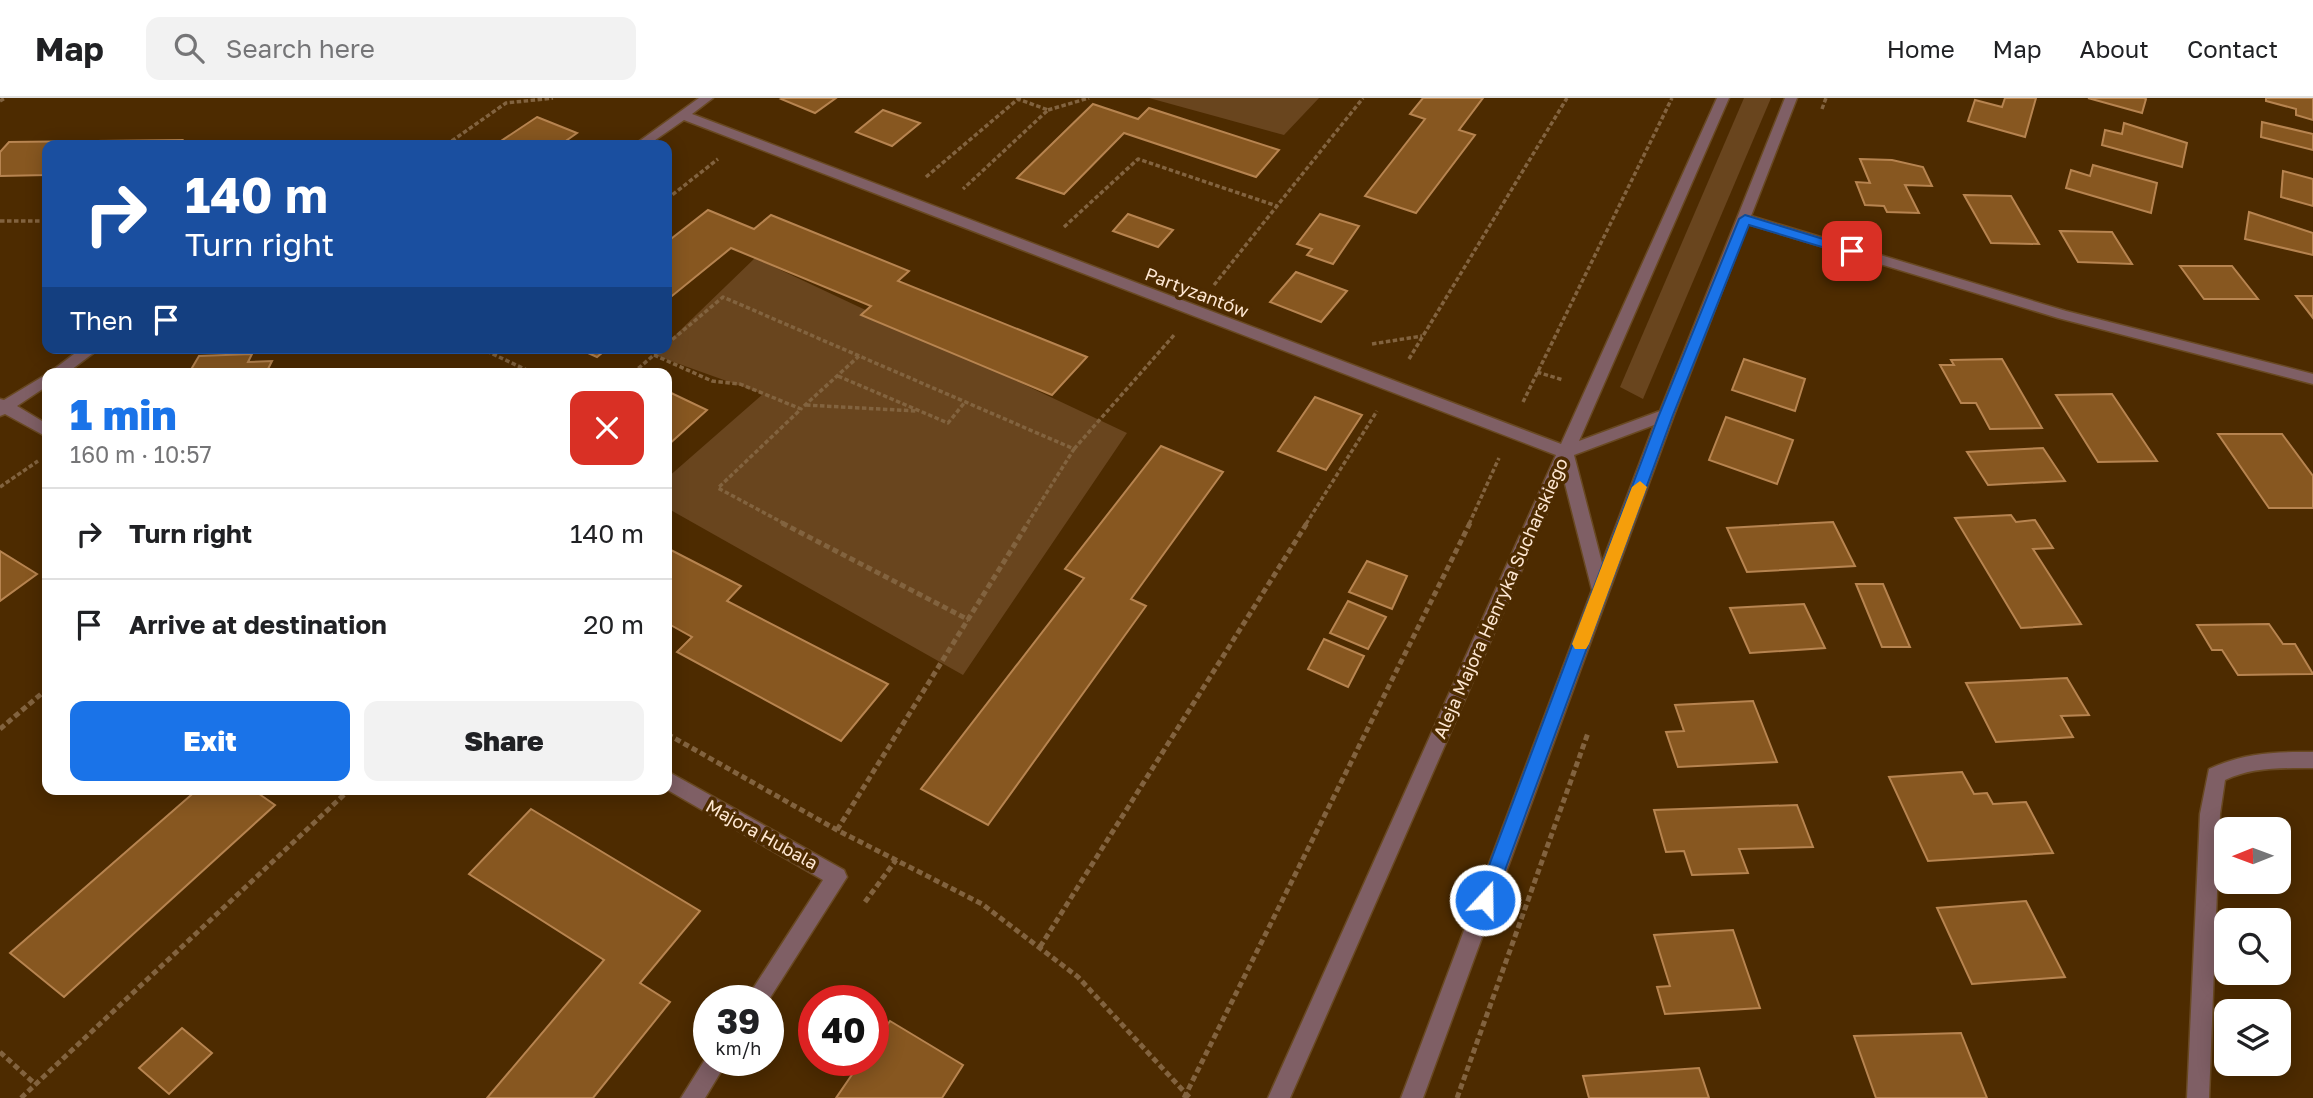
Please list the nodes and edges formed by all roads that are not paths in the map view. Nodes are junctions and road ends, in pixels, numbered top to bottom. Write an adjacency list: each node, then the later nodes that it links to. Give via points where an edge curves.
1 (707, 98): 4 (street)
2 (1723, 98): 14 (street, Aleja Majora Henryka Sucharskiego)
3 (1791, 98): 6 (street)
4 (683, 115): 5 (street); 14 (street, Partyzantów)
5 (647, 140)
6 (1745, 219): 9 (street, via 2063,315); 12 (street)
7 (84, 354): 8 (street)
8 (63, 368)
9 (2313, 379)
10 (42, 382): 11 (street)
11 (2, 407): 13 (street)
12 (1666, 415): 14 (street); 15 (street)
13 (42, 427)
14 (1565, 453): 15 (street); 21 (street, Aleja Majora Henryka Sucharskiego)
15 (1601, 590): 22 (street)
16 (2313, 760): 23 (street, via 2269,760 2232,766 2216,775 2210,814)
17 (672, 783): 18 (street, Majora Hubala, via 837,877)
18 (766, 985)
19 (706, 1076): 20 (street)
20 (692, 1098)
21 (1279, 1098)
22 (1412, 1098)
23 (2198, 1098)

